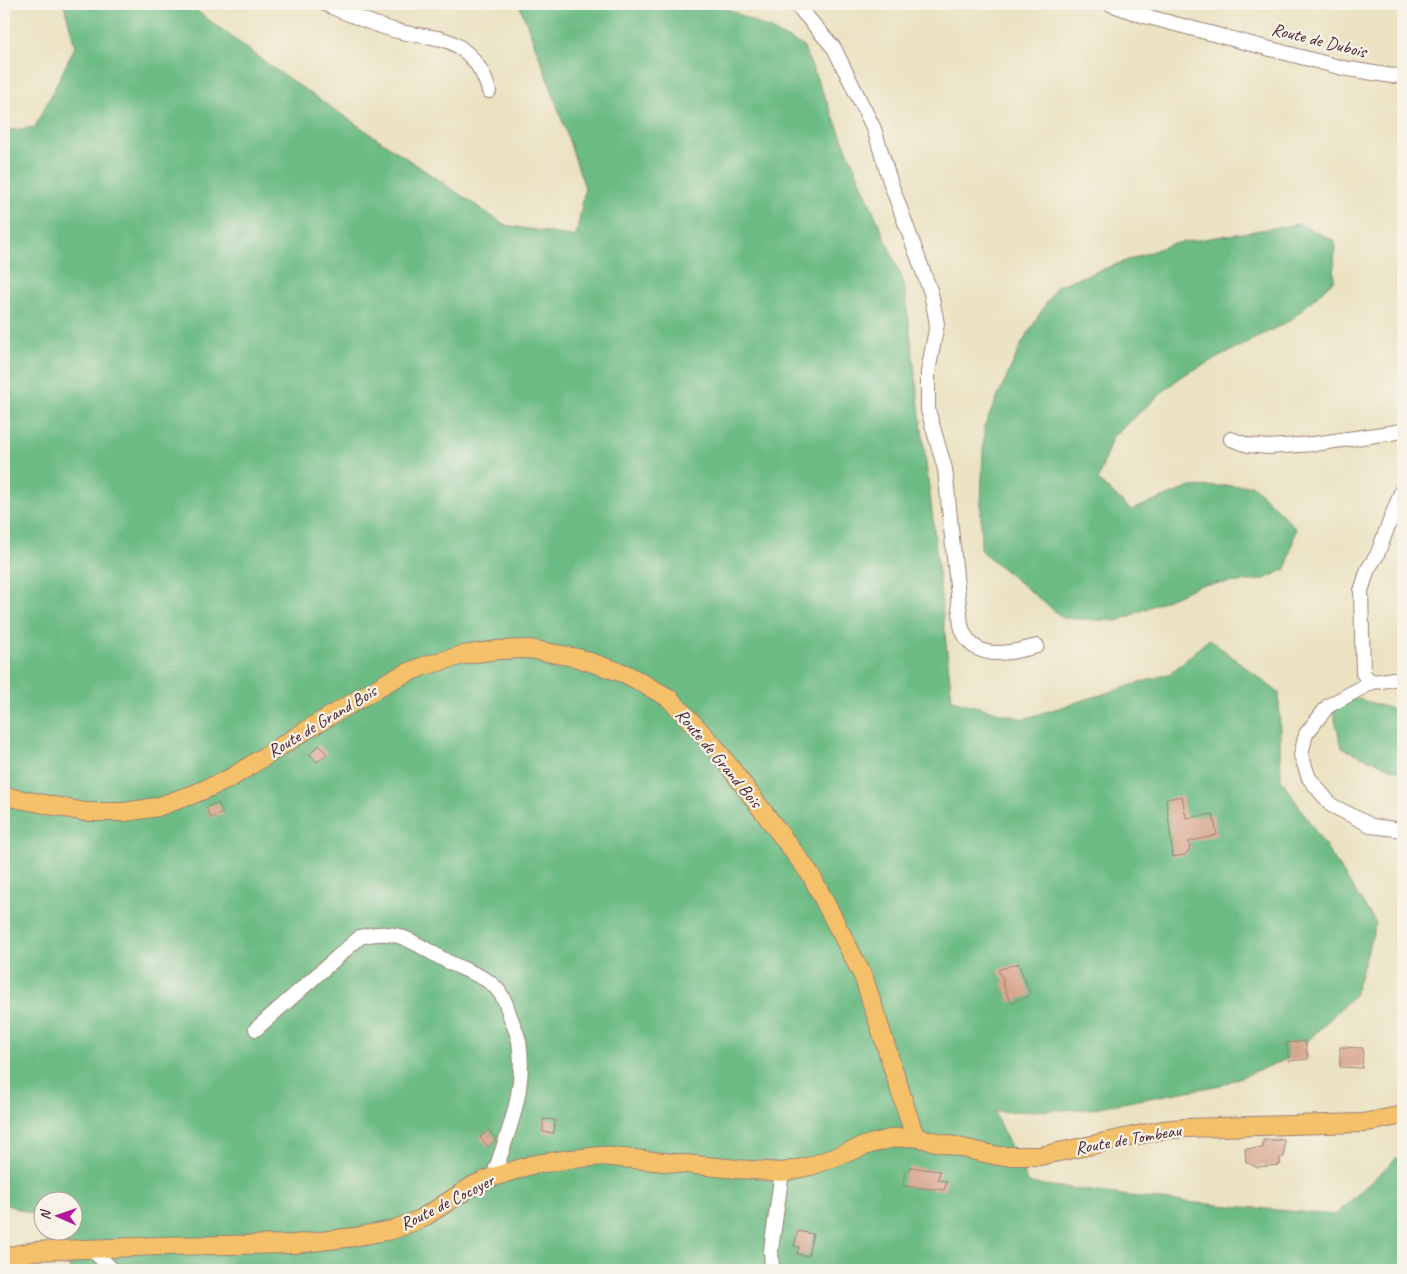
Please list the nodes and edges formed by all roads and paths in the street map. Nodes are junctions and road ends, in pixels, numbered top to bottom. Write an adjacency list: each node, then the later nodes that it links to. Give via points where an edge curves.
1 (325, 4): 5 (street, via 400,32 453,43 464,50 482,72)
2 (796, 4): 9 (street, via 834,48 874,129 931,293 937,324 928,372 928,410 945,469 963,635 975,648 993,653 1016,652)
3 (1110, 4): 4 (street, Route de Dubois, via 1140,15 1343,68)
4 (1403, 75)
5 (489, 91)
6 (1403, 431): 7 (street, via 1268,447)
7 (1231, 439)
8 (1403, 487): 11 (street, via 1361,591 1363,673)
9 (1037, 646)
10 (1393, 679): 11 (street)
11 (1372, 682): 13 (street, via 1328,706 1306,734 1301,755 1309,778 1331,805 1372,826)
12 (4, 796): 16 (main road, Route de Grand Bois, via 84,812 125,812 157,807 229,779 391,680 420,667 463,655 530,649 578,658 626,674 669,698 714,746 811,875 864,978)
13 (1403, 830)
14 (256, 1029): 18 (street, via 360,937 375,933 403,936 489,982 504,996 519,1040 521,1069 518,1099)
15 (1403, 1115): 16 (main road, Route de Tombeau, via 1363,1123 1162,1130 1040,1156 998,1156)
16 (915, 1137): 17 (main road, Route de Cocoyer, via 870,1144 811,1166)
17 (782, 1172): 18 (main road, Route de Cocoyer, via 602,1156 531,1166); 22 (street, via 771,1250)
18 (493, 1177): 19 (main road, Route de Cocoyer, via 474,1185 421,1219 392,1230 354,1237 295,1244)
19 (90, 1248): 20 (main road, Route de Cocoyer, via 35,1250); 21 (street)
20 (4, 1258)
21 (113, 1270)
22 (772, 1270)

